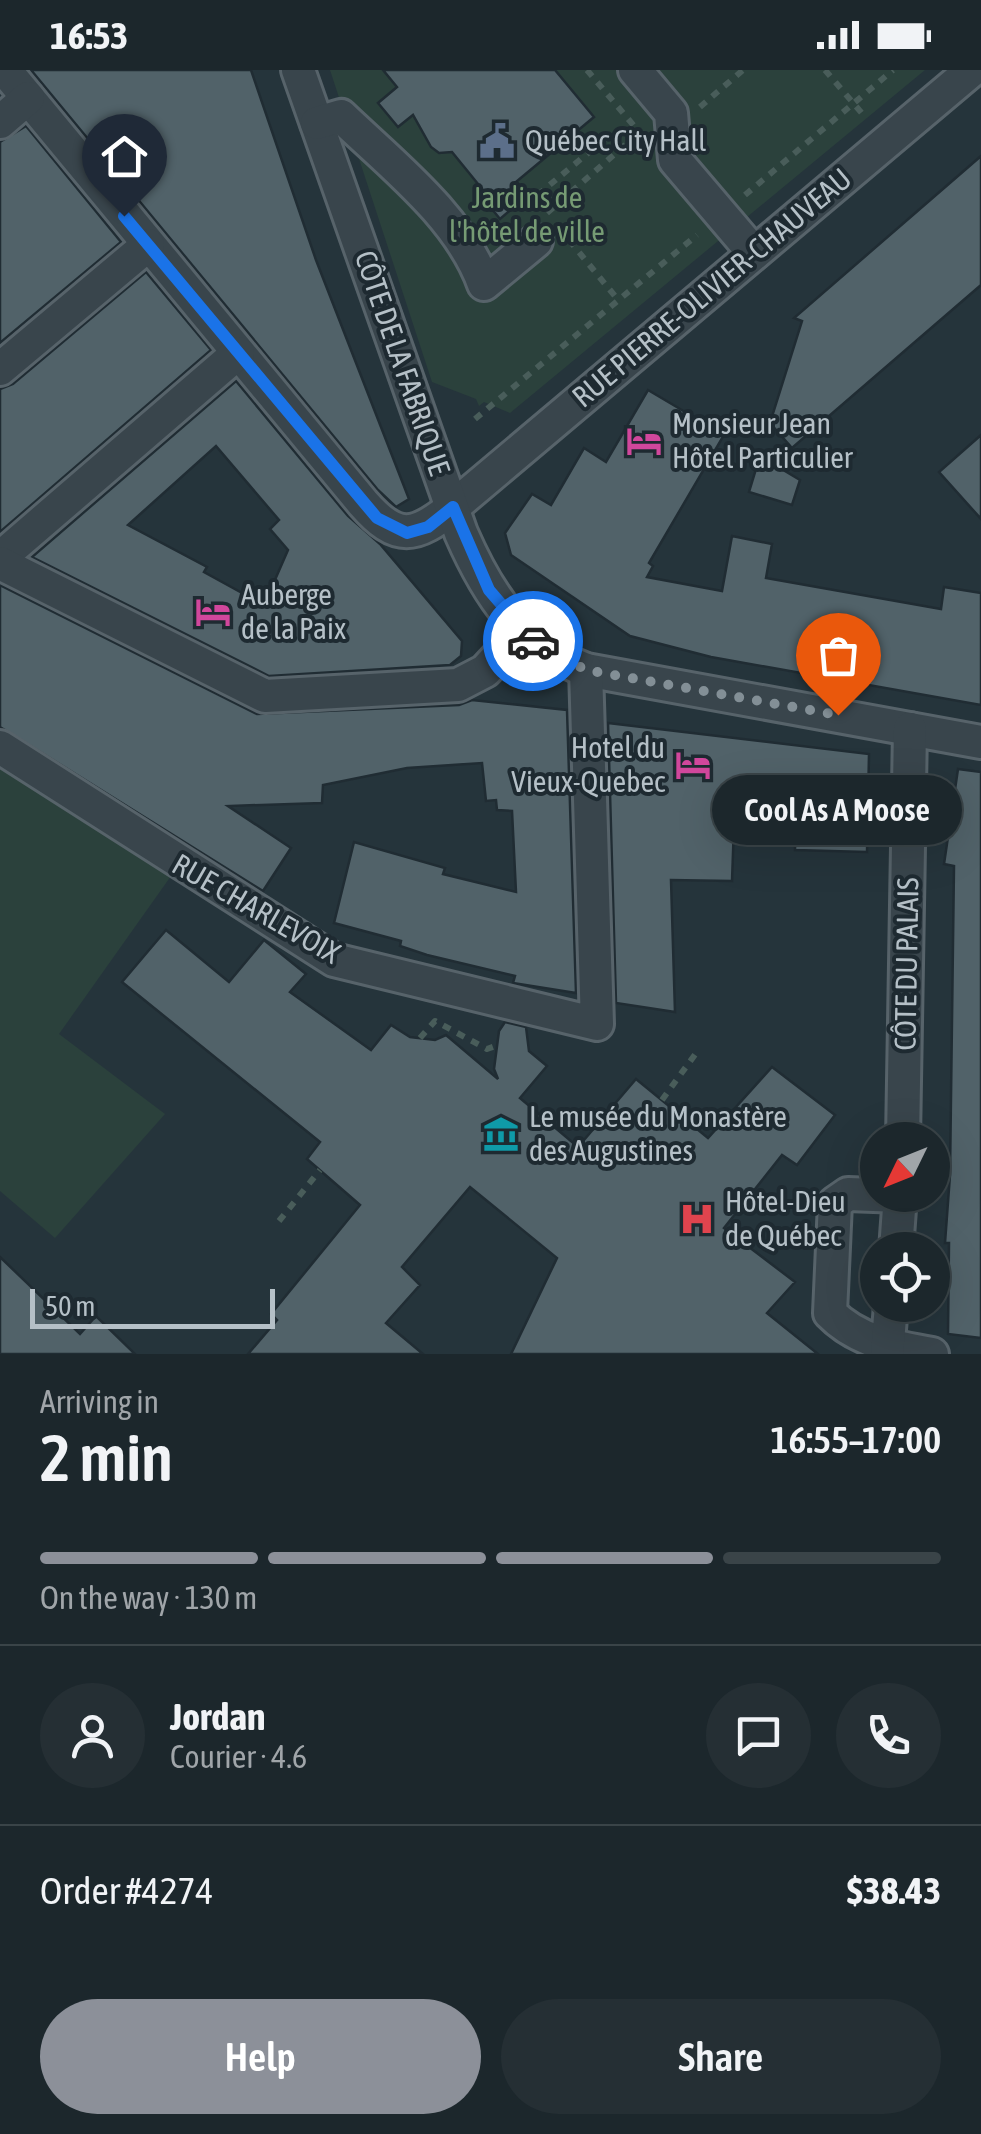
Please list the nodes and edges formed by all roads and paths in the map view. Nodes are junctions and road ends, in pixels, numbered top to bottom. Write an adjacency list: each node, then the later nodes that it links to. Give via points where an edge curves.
1 (5, 70): 9 (street)
2 (298, 70): 14 (street, CÔTE DE LA FABRIQUE)
3 (588, 70): 15 (path)
4 (635, 70): 12 (street)
5 (744, 70): 11 (path)
6 (826, 70): 10 (path)
7 (893, 70): 10 (path)
8 (972, 70): 17 (street, RUE PIERRE-OLIVIER-CHAUVEAU)
9 (28, 98): 13 (street); 20 (street)
10 (854, 103): 17 (path); 18 (path)
11 (704, 104)
12 (666, 109): 15 (path); 18 (street, via 675,160)
13 (0, 122)
14 (317, 124): 19 (street, via 340,116 411,184 476,261 484,284); 28 (street, CÔTE DE LA FABRIQUE)
15 (640, 133): 19 (path)
16 (606, 138): 19 (path, via 534,198)
17 (886, 142): 21 (street, RUE PIERRE-OLIVIER-CHAUVEAU)
18 (721, 215): 21 (street); 22 (path)
19 (538, 220): 22 (path)
20 (148, 246): 24 (street); 26 (street)
21 (754, 254): 28 (street, RUE PIERRE-OLIVIER-CHAUVEAU)
22 (619, 301): 23 (path)
23 (559, 351): 25 (path); 27 (path)
24 (238, 353): 28 (street, RUE PIERRE-OLIVIER-CHAUVEAU, via 389,528 407,533 428,527); 29 (street)
25 (567, 360)
26 (0, 369)
27 (475, 420)
28 (453, 507): 30 (street, CÔTE DE LA FABRIQUE, via 489,590)
29 (0, 560): 30 (street, via 265,696 458,684 485,670)
30 (522, 631): 31 (street, CÔTE DE LA FABRIQUE)
31 (586, 670): 32 (street, CÔTE DE LA FABRIQUE); 34 (street, RUE CHARLEVOIX, via 597,1024 334,960)
32 (910, 728): 33 (street, CÔTE DE LA FABRIQUE); 39 (street, CÔTE DU PALAIS)
33 (981, 742)
34 (0, 747)
35 (420, 1038): 36 (path, via 435,1020 487,1049)
36 (498, 1045)
37 (699, 1048): 38 (path)
38 (662, 1100)
39 (903, 1122)
40 (320, 1170): 42 (path)
41 (860, 1194): 44 (street, via 835,1203 830,1314)
42 (278, 1221)
43 (891, 1322): 44 (street)
44 (888, 1351): 45 (street)
45 (932, 1354)

